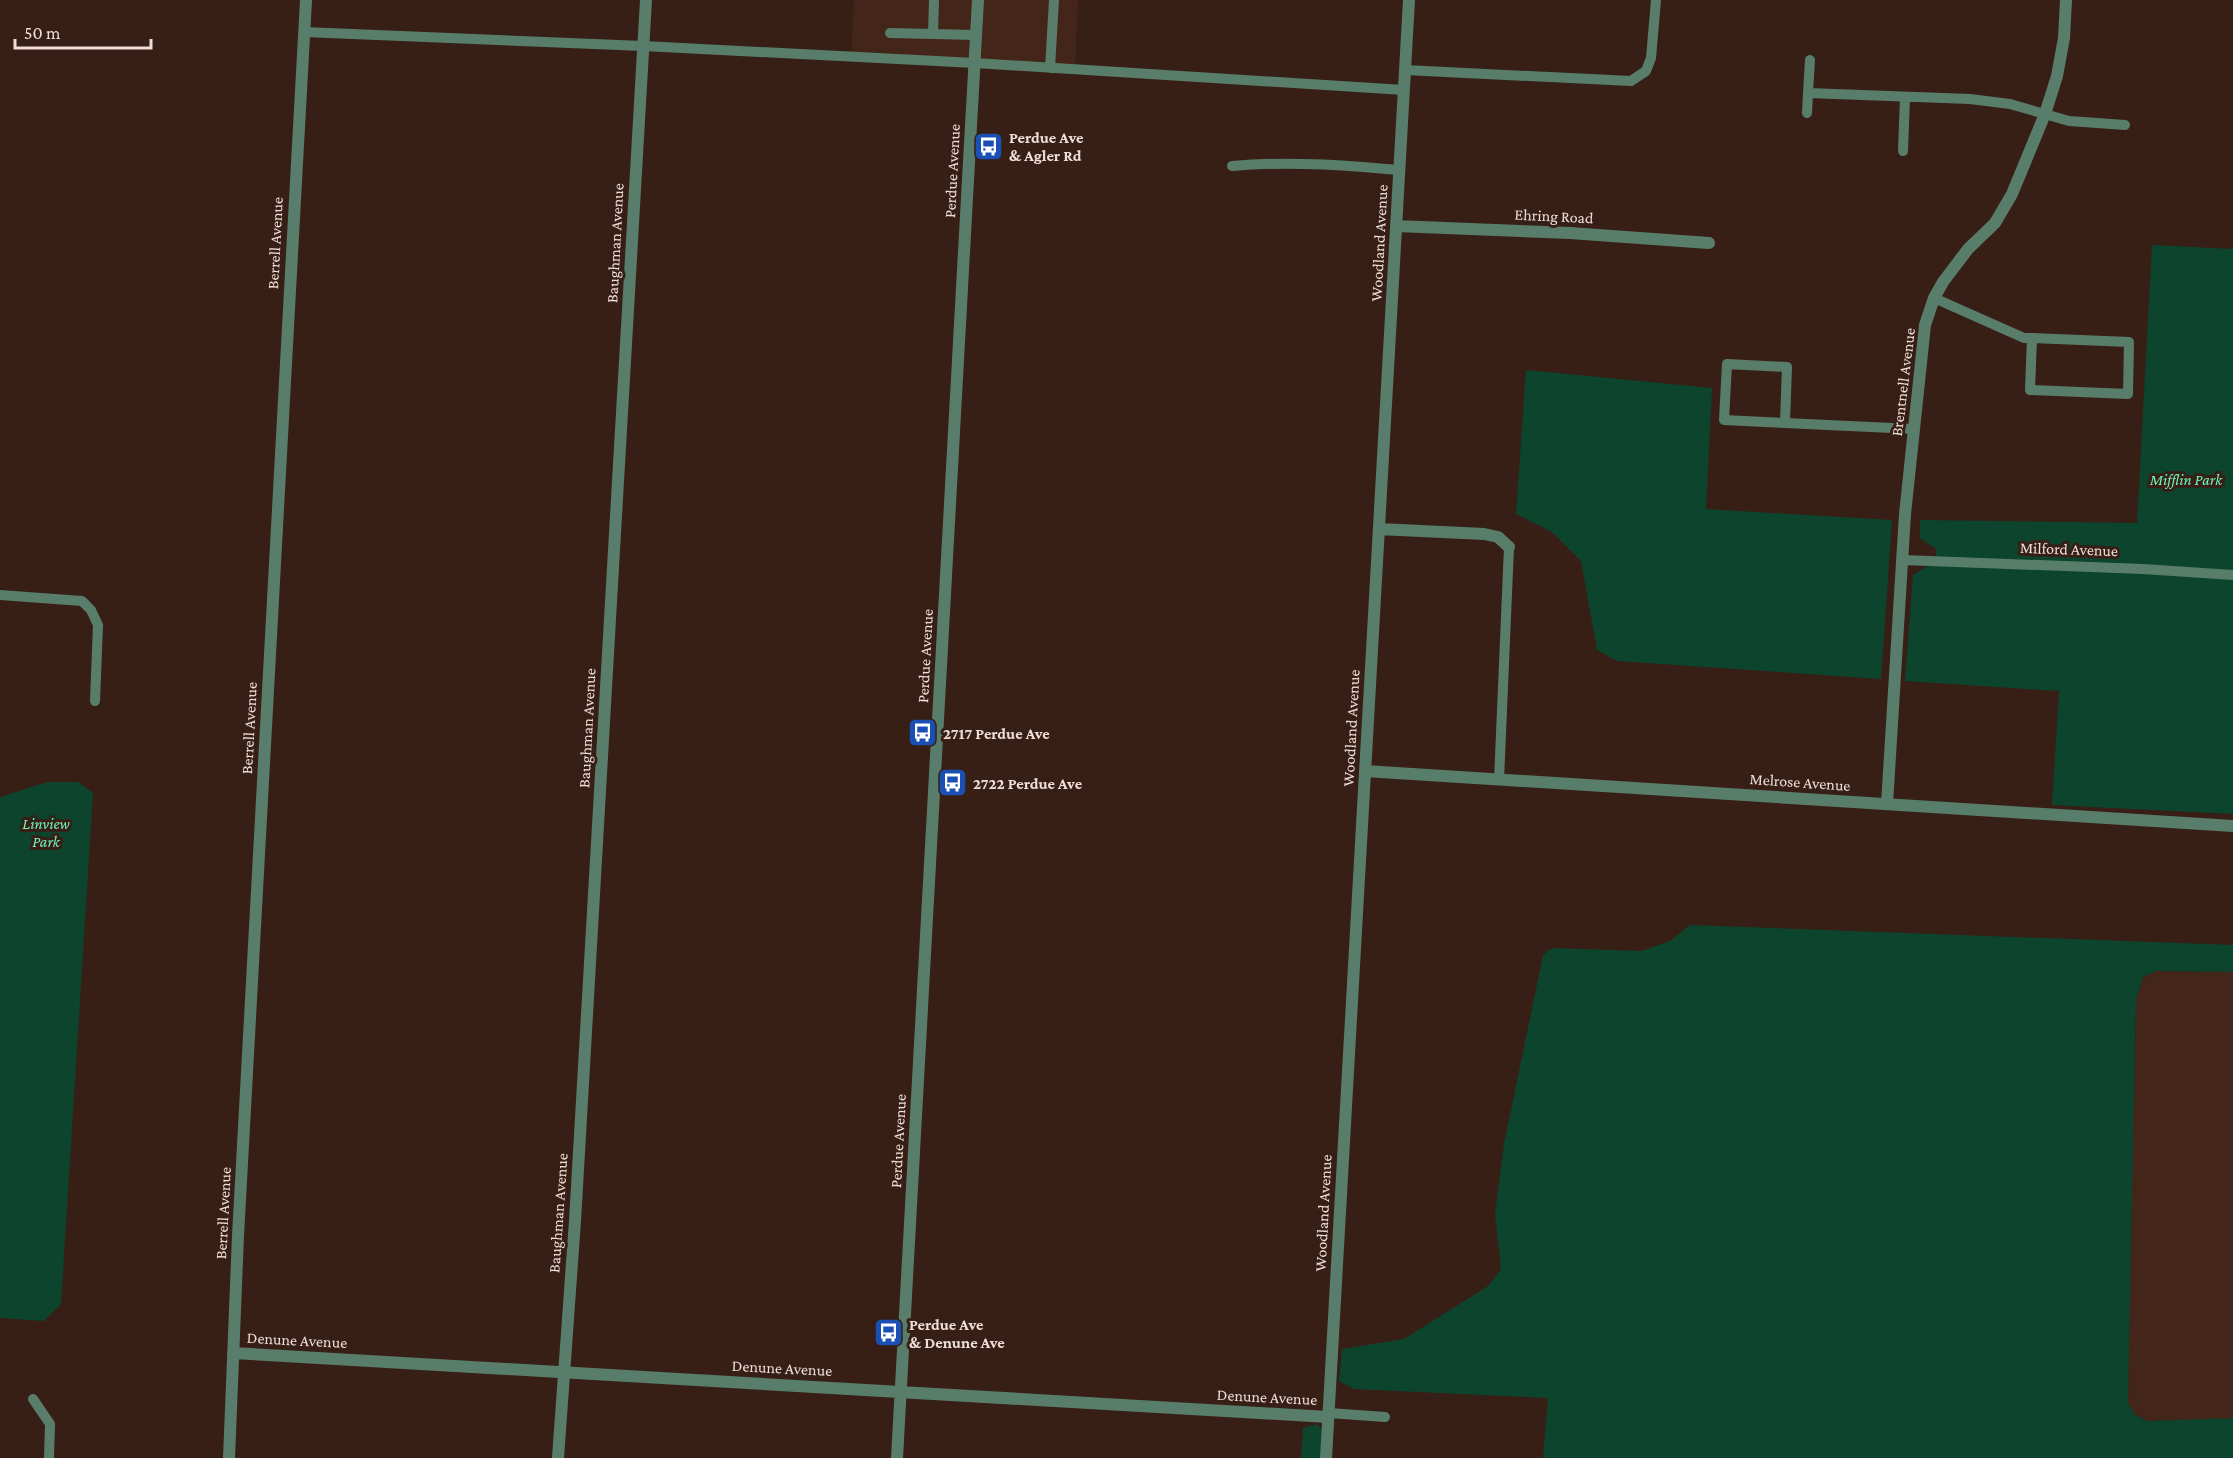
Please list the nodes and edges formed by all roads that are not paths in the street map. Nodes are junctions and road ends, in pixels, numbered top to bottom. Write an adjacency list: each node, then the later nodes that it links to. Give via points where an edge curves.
1 (306, 0): 9 (street, Berrell Avenue)
2 (646, 0): 13 (street, Baughman Avenue)
3 (934, 0): 11 (lane)
4 (978, 0): 12 (street, Perdue Avenue)
5 (1054, 0): 16 (lane)
6 (1409, 0): 17 (street, Woodland Avenue)
7 (1656, 0): 17 (lane, via 1651,58 1646,71 1631,81)
8 (2066, 0): 22 (street, Brentnell Avenue, via 2057,76)
9 (304, 32): 13 (lane); 43 (street, Berrell Avenue)
10 (890, 33): 11 (lane)
11 (933, 34): 12 (lane)
12 (976, 35): 15 (street, Perdue Avenue)
13 (643, 46): 15 (lane); 44 (street, Baughman Avenue)
14 (1810, 60): 19 (lane)
15 (975, 63): 16 (lane); 45 (street, Perdue Avenue)
16 (1050, 68): 18 (lane)
17 (1405, 70): 18 (street, Woodland Avenue)
18 (1404, 90): 26 (street, Woodland Avenue)
19 (1808, 93): 20 (lane); 21 (lane)
20 (1905, 97): 22 (lane, via 1980,100); 24 (lane)
21 (1807, 113)
22 (2045, 114): 23 (lane, via 2068,121); 29 (street, Brentnell Avenue, via 2012,194 1995,223 1968,249)
23 (2125, 124)
24 (1903, 151)
25 (1232, 166): 26 (lane, via 1323,164)
26 (1399, 170): 27 (street, Woodland Avenue)
27 (1396, 226): 28 (street, Ehring Road); 33 (street, Woodland Avenue)
28 (1709, 243)
29 (1934, 298): 30 (lane, via 2024,338); 32 (street, Brentnell Avenue, via 1925,325)
30 (2032, 338): 30 (lane, via 2129,342 2128,394 2030,390)
31 (1785, 423): 31 (lane, via 1787,367 1727,364 1724,420); 32 (lane)
32 (1914, 429): 35 (street, Brentnell Avenue)
33 (1379, 529): 34 (street, via 1484,534 1498,537); 39 (street, Woodland Avenue)
34 (1509, 547): 40 (lane)
35 (1903, 560): 36 (lane, Milford Avenue); 41 (street, Brentnell Avenue)
36 (2233, 575)
37 (0, 595): 38 (lane, via 82,601 91,610 98,625)
38 (95, 701)
39 (1365, 771): 40 (street, Melrose Avenue); 47 (street, Woodland Avenue)
40 (1499, 780): 41 (street, Melrose Avenue)
41 (1887, 804): 42 (street, Melrose Avenue)
42 (2233, 826)
43 (233, 1353): 44 (street, Denune Avenue); 50 (street, Berrell Avenue)
44 (564, 1371): 45 (street, Denune Avenue); 51 (street, Baughman Avenue)
45 (901, 1391): 47 (street, Denune Avenue); 52 (street, Perdue Avenue)
46 (33, 1399): 49 (lane, via 50,1424)
47 (1329, 1415): 48 (lane); 53 (street, Woodland Avenue)
48 (1385, 1417)
49 (49, 1458)
50 (229, 1458)
51 (558, 1458)
52 (897, 1458)
53 (1326, 1458)

